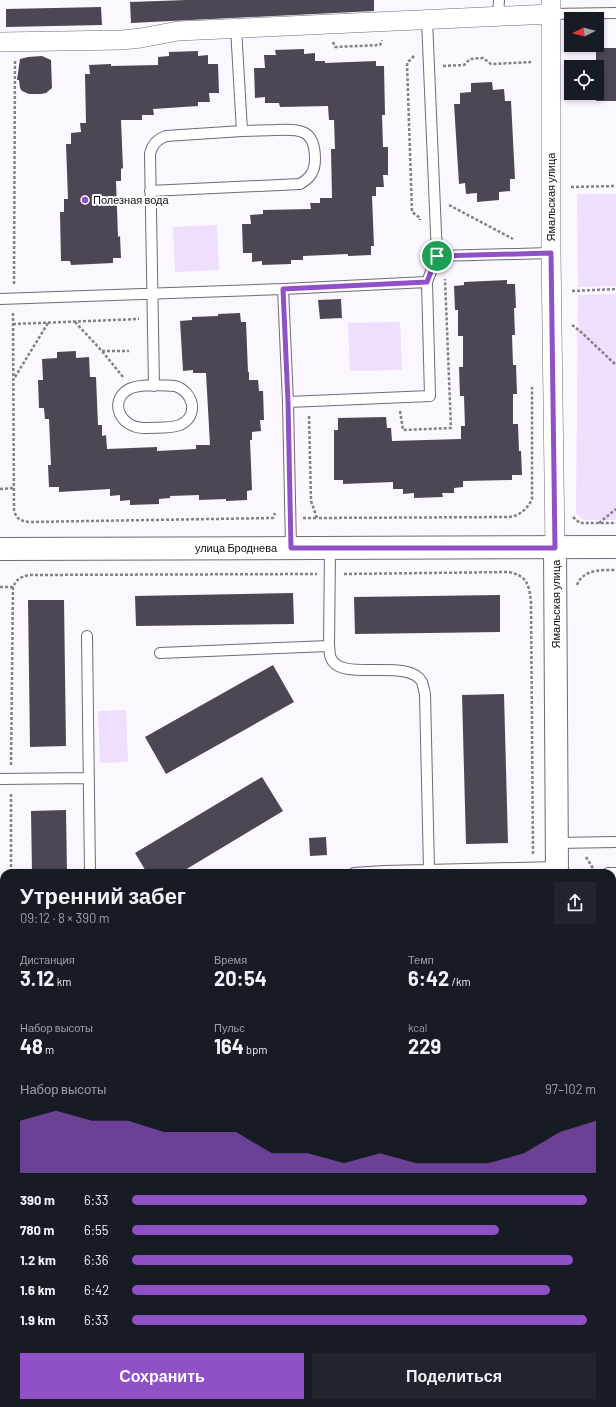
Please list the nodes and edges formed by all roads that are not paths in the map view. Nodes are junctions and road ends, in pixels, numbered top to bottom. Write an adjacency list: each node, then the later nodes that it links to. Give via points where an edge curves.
1 (551, 7): 2 (street); 3 (lane); 9 (street, Ямальская улица)
2 (499, 8): 4 (street)
3 (616, 13)
4 (427, 20): 5 (street); 10 (lane)
5 (236, 28): 6 (street, via 178,31 122,40); 7 (lane)
6 (2, 42)
7 (242, 131): 8 (lane, via 160,138 154,143 150,154); 8 (lane, via 294,129 304,132 310,138 316,160 309,179 300,184)
8 (150, 192): 13 (lane)
9 (551, 253): 10 (lane); 20 (street, Ямальская улица)
10 (437, 256): 11 (lane)
11 (427, 282): 12 (lane); 16 (lane, via 430,396)
12 (283, 289): 13 (lane); 16 (lane)
13 (152, 293): 14 (lane); 15 (lane)
14 (0, 299)
15 (154, 386): 15 (lane, via 175,386 187,392 192,405 186,421 173,427 138,428 125,422 119,406 124,394 132,388)
16 (288, 402): 18 (lane)
17 (616, 547): 20 (main road, улица Броднева)
18 (291, 548): 19 (main road, улица Броднева); 21 (main road, улица Броднева)
19 (330, 548): 20 (main road, улица Броднева); 23 (lane)
20 (555, 548): 28 (main road, Ямальская улица)
21 (0, 549)
22 (88, 636): 25 (lane)
23 (329, 646): 24 (lane); 30 (lane, via 331,659 339,666 351,670 403,671 414,675 422,682 425,694)
24 (160, 653)
25 (89, 778): 26 (lane); 29 (lane)
26 (0, 779)
27 (616, 842): 28 (lane)
28 (567, 843): 33 (main road, Ямальская улица)
29 (90, 869)
30 (429, 869)
31 (493, 869): 32 (lane)
32 (549, 869)
33 (557, 869)

